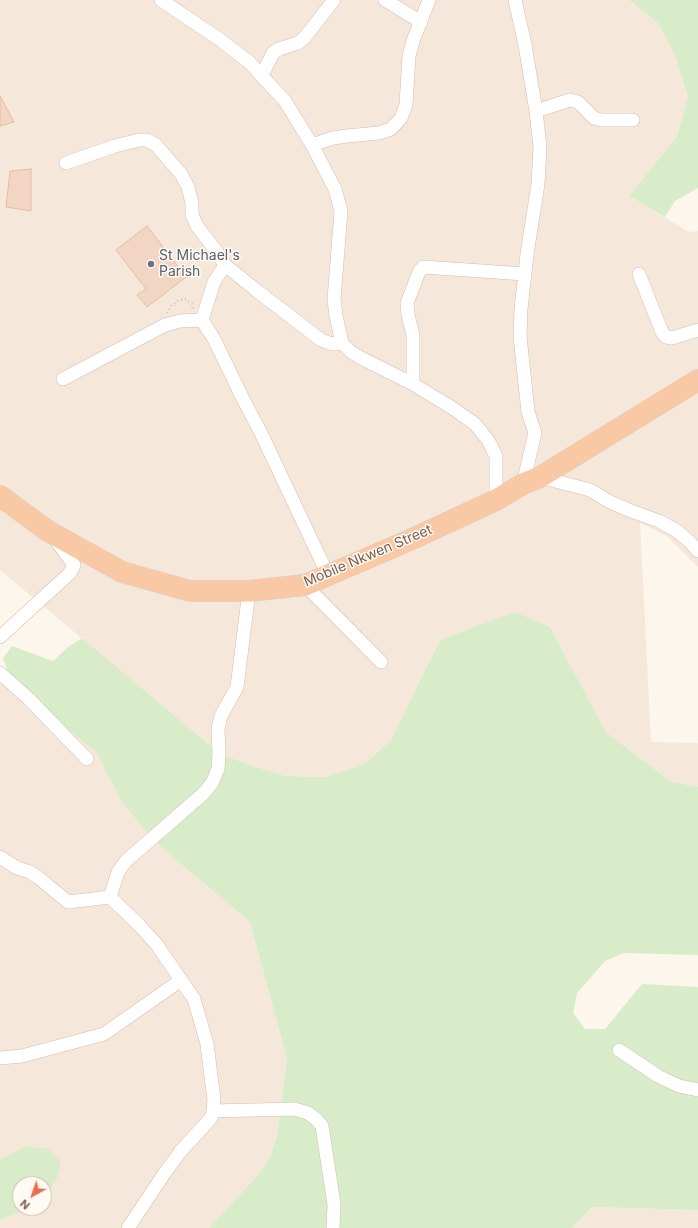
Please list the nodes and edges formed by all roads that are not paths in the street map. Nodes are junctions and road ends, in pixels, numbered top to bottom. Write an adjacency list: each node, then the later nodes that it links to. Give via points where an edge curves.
1 (161, 0): 7 (street, via 220,39)
2 (334, 0): 7 (street, via 305,37 298,43 273,53)
3 (385, 0): 6 (street)
4 (429, 0): 6 (street)
5 (515, 0): 8 (street)
6 (421, 22): 10 (street, via 409,56 406,105 401,118 391,129 379,133 333,138)
7 (262, 75): 10 (street, via 285,101)
8 (536, 111): 9 (street, via 570,100 578,102 594,118); 13 (street, via 540,147 538,184)
9 (633, 120)
10 (312, 144): 17 (street, via 335,189 341,211 334,298)
11 (66, 163): 12 (street, via 139,140 147,140 156,145 181,174 188,187 192,215 197,226)
12 (225, 265): 15 (street, via 214,282); 17 (street, via 322,340 329,344)
13 (525, 274): 20 (street, via 423,267 418,272 407,303 413,335); 21 (street, via 520,336 528,412 535,433)
14 (639, 274): 16 (street, via 666,338)
15 (202, 320): 18 (street, via 165,324); 26 (street, via 260,431)
16 (698, 330)
17 (342, 343): 20 (street, via 351,352)
18 (63, 379)
19 (698, 380): 21 (highway, Mobile Nkwen Street)
20 (414, 384): 23 (street, via 476,424 488,440 496,456)
21 (532, 480): 23 (highway, Mobile Nkwen Street); 25 (street, via 590,490 610,502 659,521 677,531)
22 (0, 496): 24 (highway, Mobile Nkwen Street)
23 (496, 500): 26 (highway, Mobile Nkwen Street)
24 (48, 531): 28 (highway, Mobile Nkwen Street, via 122,572 190,591); 29 (street, via 74,565 65,579)
25 (698, 551)
26 (328, 575): 27 (highway, Mobile Nkwen Street)
27 (304, 585): 28 (highway, Mobile Nkwen Street); 30 (street)
28 (249, 591): 34 (street, via 237,687 221,716 218,729 218,769 212,783 191,805 126,861 118,872)
29 (0, 637)
30 (381, 662)
31 (0, 674): 32 (street, via 29,699)
32 (87, 759)
33 (0, 857): 34 (street, via 17,868 30,872 68,902)
34 (110, 898): 35 (street, via 157,945)
35 (181, 980): 37 (street, via 104,1034 22,1056); 39 (street, via 194,999 207,1044)
36 (619, 1050): 38 (street, via 658,1076 679,1086)
37 (0, 1058)
38 (698, 1090)
39 (213, 1111): 40 (street, via 211,1118 164,1174); 41 (street, via 294,1109 308,1113 316,1119 322,1126 334,1204)
40 (128, 1228)
41 (333, 1228)

